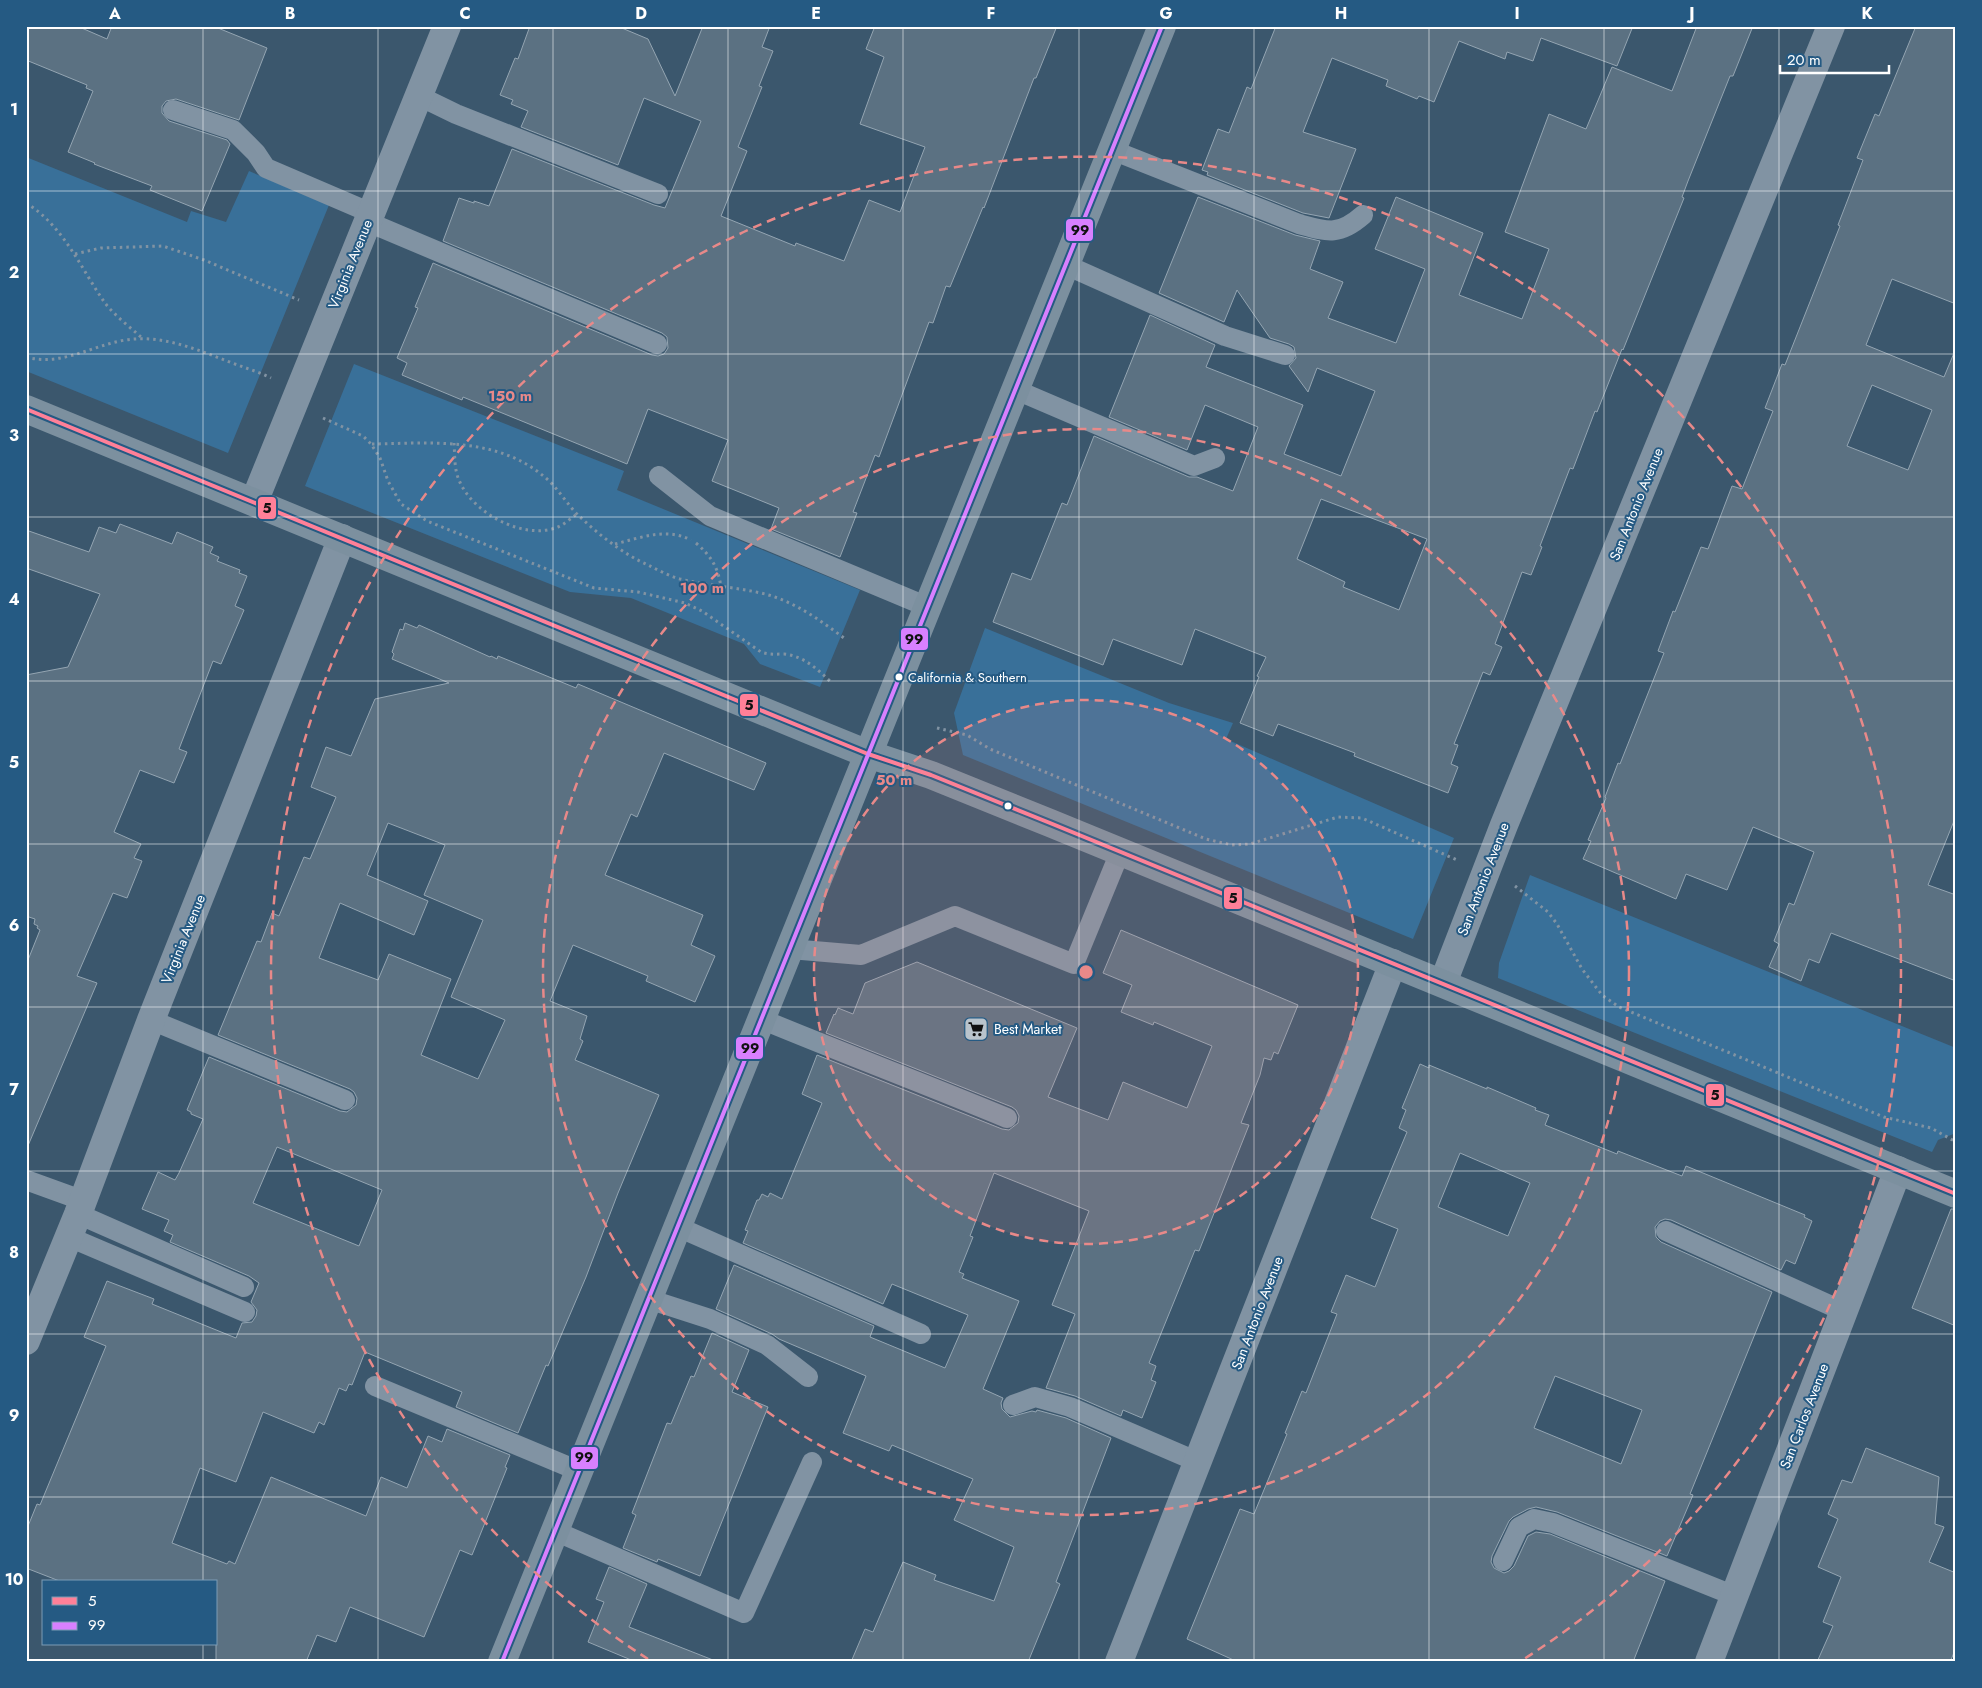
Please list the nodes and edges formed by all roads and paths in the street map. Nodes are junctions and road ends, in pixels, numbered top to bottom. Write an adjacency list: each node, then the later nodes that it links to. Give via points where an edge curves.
1 (447, 26): 4 (street, Virginia Avenue)
2 (1162, 26): 6 (street)
3 (1831, 26): 41 (street, San Antonio Avenue, via 1504,825)
4 (418, 96): 7 (lane); 10 (street, Virginia Avenue)
5 (173, 110): 10 (lane, via 233,130 266,168)
6 (1112, 150): 9 (lane, via 1318,230 1339,231); 12 (street)
7 (658, 194)
8 (26, 203): 11 (path, via 54,227)
9 (1363, 215)
10 (369, 218): 15 (lane); 26 (street, Virginia Avenue)
11 (75, 254): 13 (path, via 101,248 163,246); 14 (path, via 106,305)
12 (1066, 265): 16 (lane, via 1225,336); 19 (street)
13 (299, 300)
14 (142, 338): 17 (path, via 120,341 66,358 45,360); 18 (path, via 177,342)
15 (657, 344)
16 (1284, 355)
17 (26, 357)
18 (275, 381)
19 (1016, 390): 24 (lane, via 1194,466); 31 (street)
20 (26, 409): 26 (street)
21 (316, 416): 23 (path, via 363,436)
22 (454, 443): 23 (path); 27 (path, via 493,449 524,462 549,481); 27 (path, via 459,482 490,516 518,528 532,530 558,527)
23 (371, 444): 33 (path, via 402,504 427,521 594,588 638,592 685,603 761,652 799,658 810,663)
24 (1215, 458)
25 (659, 476): 31 (lane, via 710,516)
26 (254, 502): 28 (street)
27 (577, 514): 29 (path)
28 (342, 538): 35 (street); 43 (street, Virginia Avenue)
29 (614, 544): 30 (path, via 647,565 678,578); 30 (path, via 657,533 688,538 711,558 719,573)
30 (721, 587): 32 (path, via 767,595 790,603 819,618)
31 (928, 607): 35 (street)
32 (844, 638)
33 (831, 682)
34 (936, 728): 37 (path, via 967,735 990,749 1206,839 1232,845 1250,844 1338,817 1362,818)
35 (868, 754): 36 (street, via 931,775); 39 (street)
36 (1120, 852): 39 (lane, via 1074,964 955,916 861,955); 40 (street)
37 (1462, 863)
38 (1511, 882): 46 (path, via 1548,912 1582,969 1602,996 1618,1007 1884,1117 1931,1128)
39 (790, 949): 42 (street)
40 (1393, 963): 41 (street); 63 (street, San Antonio Avenue)
41 (1443, 983): 47 (street)
42 (761, 1019): 45 (lane); 51 (street)
43 (151, 1020): 44 (lane); 50 (street, Virginia Avenue)
44 (344, 1100)
45 (1007, 1118)
46 (1956, 1142)
47 (1898, 1170): 49 (street); 56 (street, San Carlos Avenue)
48 (26, 1180): 50 (lane)
49 (1956, 1194)
50 (77, 1217): 53 (lane); 55 (lane); 58 (street, Virginia Avenue)
51 (678, 1227): 54 (street); 57 (lane)
52 (1666, 1232): 56 (lane)
53 (244, 1287)
54 (648, 1299): 59 (lane, via 710,1319 767,1345); 64 (street)
55 (245, 1312)
56 (1845, 1312): 67 (street, San Carlos Avenue)
57 (921, 1334)
58 (26, 1341)
59 (808, 1377)
60 (375, 1386): 64 (lane)
61 (1012, 1404): 63 (lane, via 1035,1397 1070,1407)
62 (812, 1462): 65 (lane, via 744,1613)
63 (1198, 1462): 69 (street, San Antonio Avenue)
64 (579, 1470): 65 (street)
65 (554, 1531): 68 (street)
66 (1503, 1561): 67 (lane, via 1519,1527 1534,1519 1553,1523)
67 (1735, 1596): 70 (street, San Carlos Avenue)
68 (502, 1662)
69 (1119, 1662)
70 (1709, 1662)

